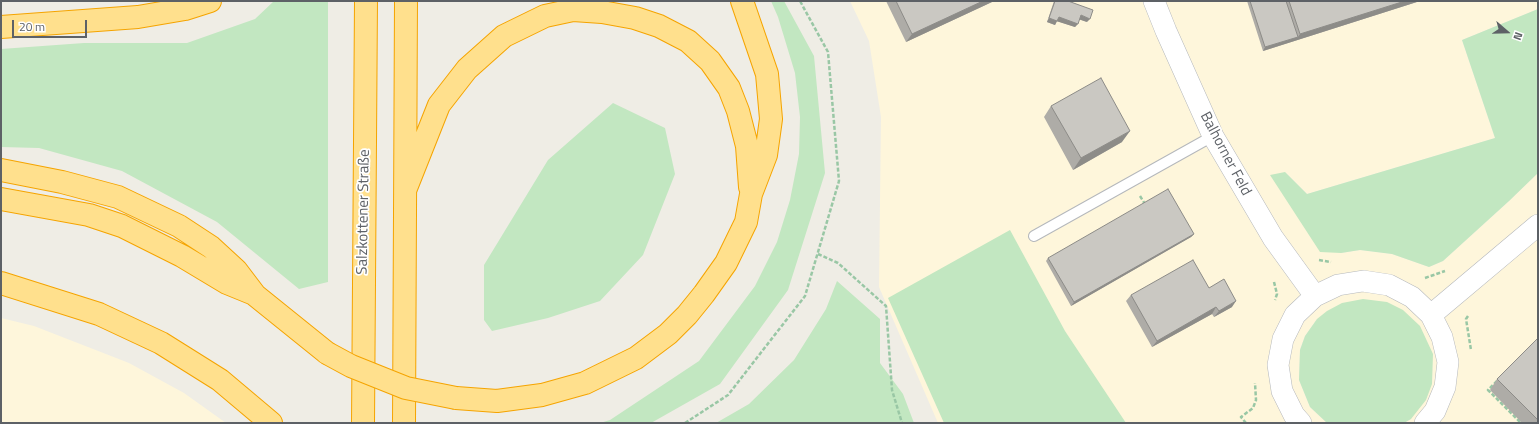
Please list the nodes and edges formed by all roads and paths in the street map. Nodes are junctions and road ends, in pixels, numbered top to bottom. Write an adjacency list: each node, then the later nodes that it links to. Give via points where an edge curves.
1 (210, 1): 7 (highway, via 178,11 138,17)
2 (366, 1): 23 (highway, Salzkottener Straße)
3 (406, 1): 10 (highway)
4 (742, 1): 11 (highway, via 767,74 771,119 766,155)
5 (800, 1): 15 (path, via 828,52 839,181)
6 (1154, 1): 8 (street, Balhorner Feld)
7 (1, 27)
8 (1213, 136): 14 (lane); 18 (street, Balhorner Feld, via 1273,238)
9 (1, 170): 17 (highway, via 62,182 118,197 179,226 212,247 236,270)
10 (406, 188): 11 (highway, via 440,105 467,69 504,36 545,16 574,10 635,18 659,26 688,41 710,61 729,88 738,111 747,146); 24 (highway)
11 (751, 194): 17 (highway, bridge, via 746,222 726,263 687,315 668,334 636,358 584,383 542,395 497,401 456,398 406,388 351,366 327,353)
12 (1, 199): 17 (highway, via 88,215 122,226 182,256 227,283)
13 (1538, 225): 19 (street)
14 (1034, 236)
15 (818, 254): 25 (path, via 805,296 728,395); 26 (path, via 838,263 886,306 892,390)
16 (1, 283): 22 (highway, via 99,314 161,344 220,380)
17 (255, 295)
18 (1314, 296): 19 (street, via 1338,285 1363,281 1389,285 1412,297); 21 (street, via 1295,315 1283,339 1278,365 1282,392)
19 (1430, 315): 27 (street, via 1442,337 1448,362 1445,388 1435,411)
20 (1498, 380): 28 (path, via 1488,390)
21 (1292, 420)
22 (271, 423)
23 (363, 423)
24 (404, 423)
25 (684, 423)
26 (902, 423)
27 (1425, 423)
28 (1521, 423)

